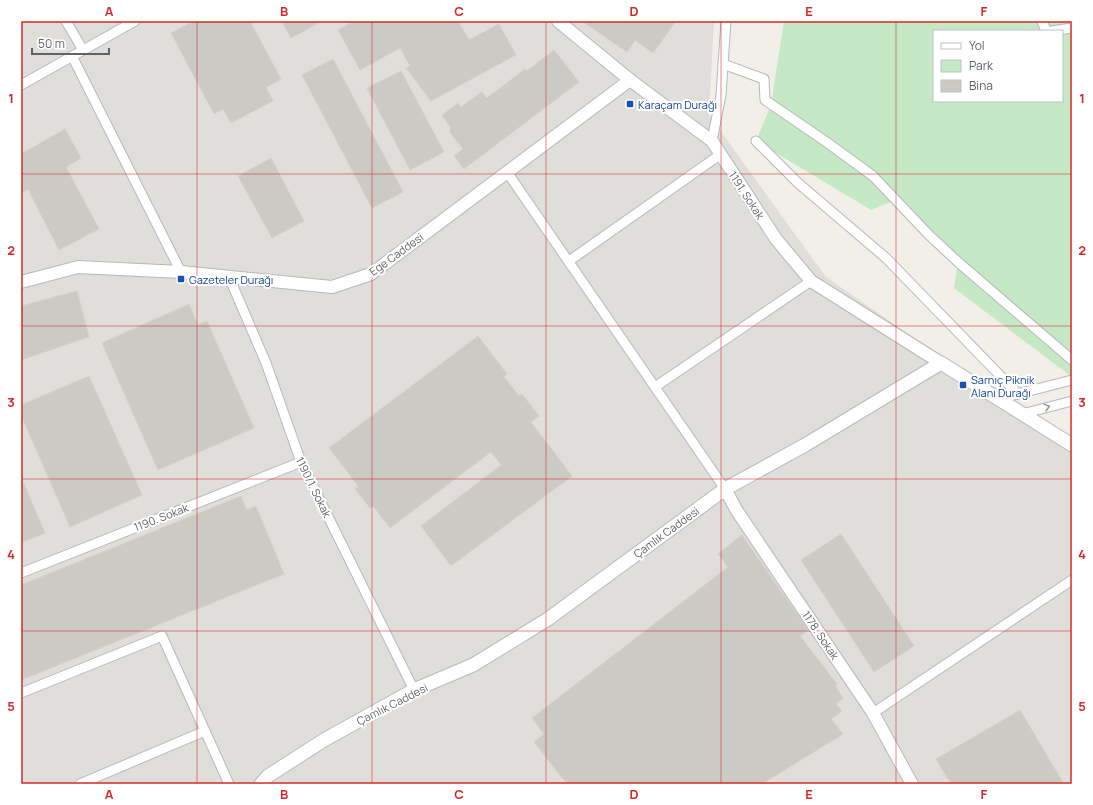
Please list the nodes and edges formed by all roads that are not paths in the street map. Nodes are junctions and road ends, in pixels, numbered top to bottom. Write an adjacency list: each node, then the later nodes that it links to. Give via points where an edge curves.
1 (66, 21): 7 (street)
2 (134, 21): 7 (street)
3 (558, 21): 10 (street, 1191. Sokak)
4 (726, 21): 9 (street)
5 (1072, 28): 6 (street)
6 (1058, 30)
7 (83, 50): 8 (street)
8 (72, 56): 11 (street); 17 (street)
9 (723, 64): 13 (street, via 721,94); 21 (street, via 764,79 765,100 872,176 934,239)
10 (630, 80): 13 (street, 1191. Sokak); 15 (street, Ege Caddesi)
11 (21, 85)
12 (756, 141): 25 (street, via 798,183 886,258)
13 (712, 142): 14 (street, 1191. Sokak)
14 (721, 154): 16 (street); 19 (street, 1191. Sokak, via 776,239)
15 (507, 172): 16 (street); 18 (street, Ege Caddesi, via 370,274 332,287)
16 (568, 261): 24 (street)
17 (181, 272): 18 (street, Ege Caddesi); 20 (street, Ege Caddesi, via 78,267)
18 (229, 277): 30 (street, 1190/1. Sokak, via 266,363)
19 (811, 281): 22 (street, 1191. Sokak); 24 (street)
20 (21, 282)
21 (1072, 360)
22 (941, 363): 26 (main road); 31 (main road, Çamlık Caddesi)
23 (1072, 380): 25 (street)
24 (655, 387): 31 (street)
25 (1018, 394): 26 (street)
26 (998, 399): 28 (main road)
27 (1072, 401): 28 (street, one-way to 27)
28 (1022, 414): 29 (main road)
29 (1072, 445)
30 (301, 462): 32 (street, 1190. Sokak); 34 (street, 1190/1. Sokak)
31 (726, 489): 34 (main road, Çamlık Caddesi, via 548,619 473,665); 36 (street, 1178. Sokak, via 737,510)
32 (21, 573)
33 (1072, 580): 36 (street)
34 (414, 690): 40 (main road, Çamlık Caddesi, via 324,740 268,776)
35 (21, 693): 37 (street, via 162,636)
36 (873, 713): 41 (street, 1178. Sokak)
37 (205, 731): 38 (street); 39 (street)
38 (80, 784)
39 (229, 784)
40 (261, 784)
41 (912, 784)

